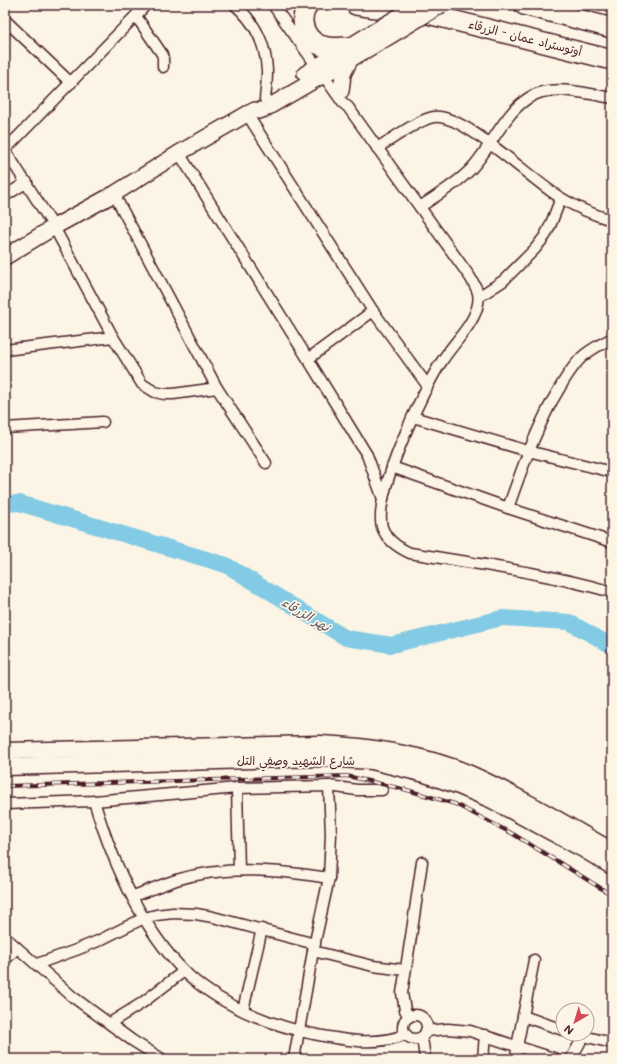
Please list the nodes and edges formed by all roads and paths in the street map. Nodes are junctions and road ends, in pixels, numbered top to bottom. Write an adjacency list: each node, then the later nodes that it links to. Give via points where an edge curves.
1 (146, 5): 10 (street)
2 (235, 5): 22 (street, via 246,14 257,29 267,70)
3 (273, 5): 18 (street)
4 (308, 5): 12 (highway, via 302,17)
5 (356, 5): 6 (highway, via 376,8)
6 (392, 5): 16 (highway, أوتوستراد عمان - الزرقاء)
7 (418, 5): 14 (street, bridge)
8 (441, 5): 14 (street, bridge)
9 (524, 5): 13 (highway)
10 (136, 16): 17 (street, via 162,54); 19 (street)
11 (5, 20): 19 (street)
12 (303, 28): 15 (highway, via 318,44); 18 (street, via 310,47)
13 (612, 28)
14 (382, 34): 15 (street)
15 (350, 53): 18 (street); 20 (street)
16 (612, 60)
17 (163, 67)
18 (323, 69): 20 (street); 22 (street, via 264,109 258,111); 23 (street)
19 (71, 83): 26 (street)
20 (341, 91): 23 (street)
21 (612, 98): 24 (street, via 559,90 533,96 512,112)
22 (255, 107): 27 (street); 37 (street)
23 (348, 107): 25 (street)
24 (491, 145): 25 (street, via 453,120 433,117 420,122); 31 (street); 32 (street, via 464,176)
25 (378, 148): 32 (street)
26 (5, 150): 28 (street)
27 (179, 153): 29 (street); 41 (street)
28 (27, 182): 30 (street); 34 (street)
29 (114, 194): 34 (street); 43 (street)
30 (5, 196)
31 (561, 198): 33 (street); 36 (street, via 545,236 535,249 503,281)
32 (420, 207): 36 (street, via 470,277)
33 (612, 220)
34 (54, 227): 35 (street); 38 (street)
35 (5, 257)
36 (480, 296): 42 (street, via 472,318)
37 (373, 310): 41 (street); 42 (street)
38 (113, 337): 40 (street); 43 (street, via 137,378 155,392 172,394)
39 (612, 338): 47 (street, via 589,352 574,366)
40 (5, 350)
41 (308, 359): 51 (street, via 367,455)
42 (427, 385): 44 (street)
43 (217, 388): 48 (street)
44 (413, 417): 47 (street); 49 (street)
45 (103, 422): 46 (street)
46 (5, 428)
47 (528, 450): 50 (street); 52 (street)
48 (266, 463)
49 (392, 467): 51 (street); 52 (street)
50 (612, 472)
51 (383, 499): 54 (street, via 382,528 392,542 410,553 494,566)
52 (508, 508): 53 (street)
53 (612, 542)
54 (612, 592)
55 (5, 751): 62 (main road, شارع الشهيد وصفي التل, via 321,744 386,751 421,758 469,774 517,796)
56 (5, 767): 64 (main road, شارع الشهيد وصفي التل, via 324,758 372,762 425,774 492,800)
57 (329, 786): 58 (street); 59 (street); 66 (street)
58 (237, 788): 60 (street); 65 (street)
59 (382, 790)
60 (94, 801): 61 (street); 67 (street, via 111,850)
61 (5, 804)
62 (612, 851)
63 (422, 862): 76 (street)
64 (612, 866)
65 (239, 870): 66 (street, via 288,872); 67 (street, via 176,880)
66 (329, 878): 72 (street)
67 (132, 896): 68 (street)
68 (144, 918): 69 (street, via 166,913 196,914); 75 (street, via 98,941); 77 (street)
69 (262, 929): 72 (street); 78 (street)
70 (5, 937): 71 (street)
71 (17, 948): 73 (street); 75 (street)
72 (314, 948): 76 (street, via 373,966); 83 (street)
73 (5, 960)
74 (534, 960): 79 (street)
75 (37, 964): 81 (street, via 73,997)
76 (405, 970): 80 (street, via 402,997)
77 (184, 971): 78 (street, via 220,999); 81 (street, via 142,1003)
78 (243, 1010): 83 (street)
79 (523, 1016): 82 (street); 90 (street)
80 (409, 1017): 84 (street, via 403,1025); 85 (street, via 423,1019)
81 (110, 1023): 91 (street)
82 (555, 1027)
83 (300, 1032): 84 (street, via 345,1040 372,1041 396,1039); 92 (street)
84 (406, 1034): 85 (street, via 415,1039)
85 (423, 1034): 86 (street, via 460,1029); 93 (street)
86 (485, 1035): 90 (street); 94 (street)
87 (595, 1039): 89 (street)
88 (577, 1042): 97 (street)
89 (612, 1043)
90 (517, 1047): 95 (street); 96 (street)
91 (162, 1059)
92 (294, 1059)
93 (425, 1059)
94 (483, 1059)
95 (516, 1059)
96 (556, 1059)
97 (571, 1059)

